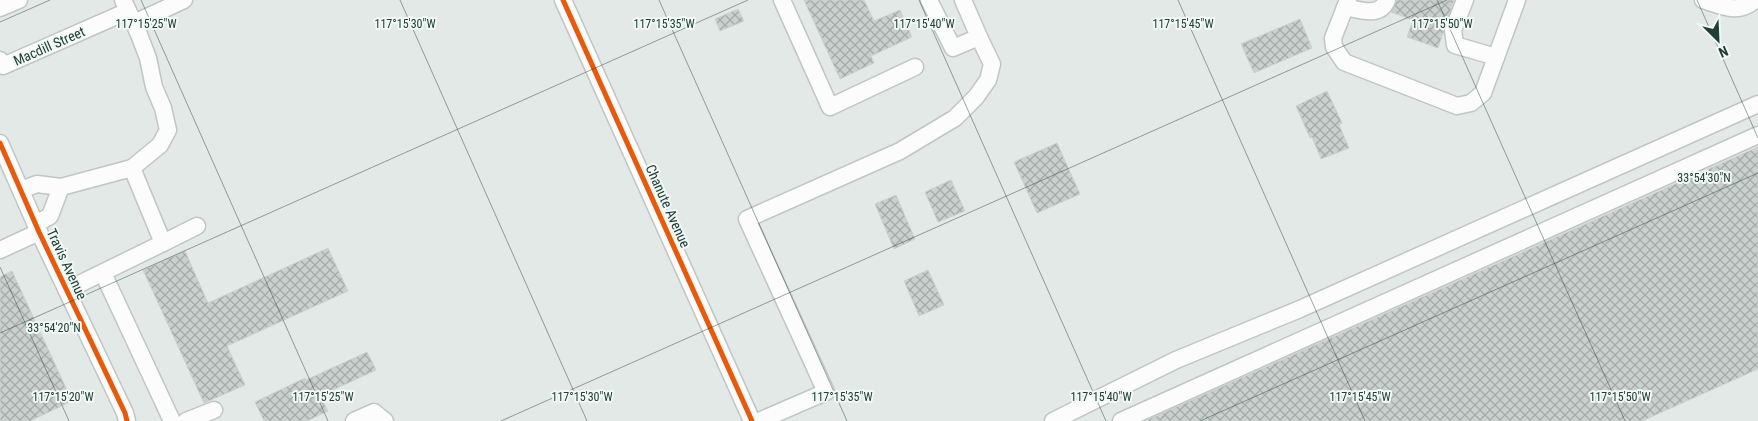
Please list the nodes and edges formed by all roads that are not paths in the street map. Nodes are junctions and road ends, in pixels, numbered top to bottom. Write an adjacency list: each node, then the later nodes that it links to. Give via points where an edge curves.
1 (19, 0): 13 (street)
2 (184, 0): 14 (street)
3 (562, 0): 37 (street, Chanute Avenue)
4 (782, 0): 18 (street, via 830,107)
5 (929, 0): 15 (street, via 953,48)
6 (963, 0): 15 (street)
7 (1387, 0): 12 (street, via 1385,6 1371,12)
8 (1464, 0): 16 (street, via 1453,30 1455,45)
9 (1517, 0): 16 (street)
10 (1703, 0): 11 (street, via 1731,9 1749,5)
11 (1755, 0)
12 (1347, 3): 16 (street, via 1333,38 1334,47 1344,62 1457,106 1471,103 1483,93)
13 (0, 8)
14 (129, 11): 17 (street, Macdill Street, via 3,66); 22 (street, via 148,58 168,130 160,145)
15 (979, 37): 38 (street, via 992,64 988,80 976,98 955,118 900,151 747,218 826,392)
16 (1496, 57)
17 (0, 60)
18 (915, 67)
19 (1758, 104): 39 (street, via 1300,310 1176,360)
20 (1758, 135): 40 (street)
21 (0, 143): 24 (street, Travis Avenue)
22 (132, 168): 23 (street); 27 (street)
23 (61, 187): 24 (street, via 37,184); 26 (street, via 50,216)
24 (21, 190): 26 (street, Travis Avenue)
25 (197, 226): 27 (street)
26 (38, 228): 28 (street); 30 (street, Travis Avenue)
27 (163, 243): 29 (street)
28 (0, 250)
29 (103, 273): 30 (street); 33 (street)
30 (67, 290): 32 (street, Travis Avenue)
31 (214, 410): 34 (street)
32 (127, 421)
33 (172, 421)
34 (186, 421)
35 (354, 421): 36 (street, via 374,412)
36 (385, 421)
37 (752, 421)
38 (759, 421)
39 (1053, 421)
40 (1121, 421)

